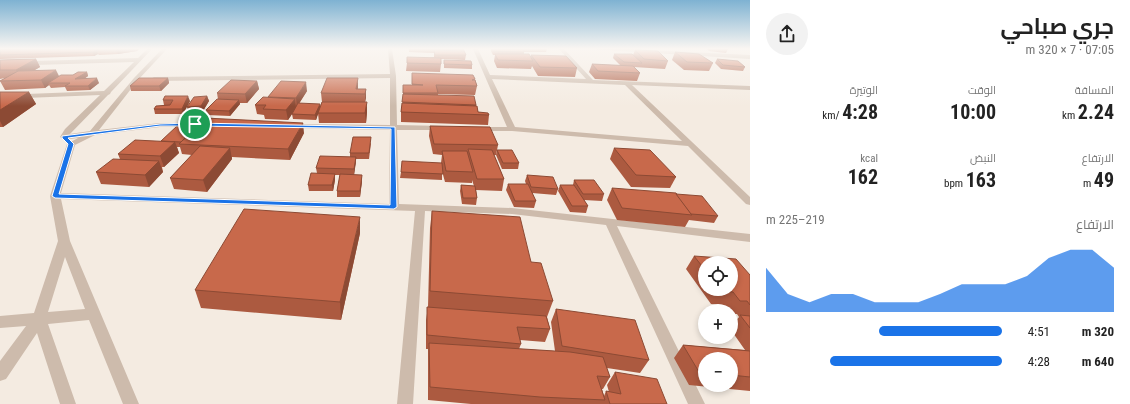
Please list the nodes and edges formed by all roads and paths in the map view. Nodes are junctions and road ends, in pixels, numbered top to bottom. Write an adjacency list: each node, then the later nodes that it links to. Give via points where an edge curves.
1 (130, 68): 13 (street)
2 (147, 68): 8 (street)
3 (392, 68): 6 (street)
4 (484, 68): 7 (street)
5 (579, 68): 9 (street)
6 (393, 76): 8 (street); 17 (street)
7 (488, 77): 9 (street); 20 (street)
8 (136, 79): 12 (street)
9 (591, 81): 10 (street)
10 (627, 83): 11 (street); 23 (street)
11 (750, 88)
12 (126, 92): 13 (street); 21 (street)
13 (106, 93): 14 (street); 22 (street, via 68,130)
14 (0, 97)
15 (219, 125): 21 (street, via 160,125)
16 (282, 126): 17 (street)
17 (394, 128): 18 (street); 26 (street)
18 (449, 128)
19 (472, 128): 20 (street)
20 (512, 129): 23 (street)
21 (92, 134): 22 (street)
22 (68, 140): 24 (street)
23 (690, 144): 25 (street)
24 (55, 196): 26 (street); 30 (street)
25 (750, 202)
26 (394, 207): 27 (street)
27 (420, 208): 28 (street, via 512,211); 37 (street)
28 (610, 223): 29 (street); 38 (street)
29 (750, 238)
30 (64, 241): 31 (street); 32 (street)
31 (94, 314): 32 (street); 36 (street)
32 (39, 318): 33 (street); 34 (street); 35 (street)
33 (0, 322)
34 (0, 374)
35 (68, 404)
36 (131, 404)
37 (405, 404)
38 (697, 404)

